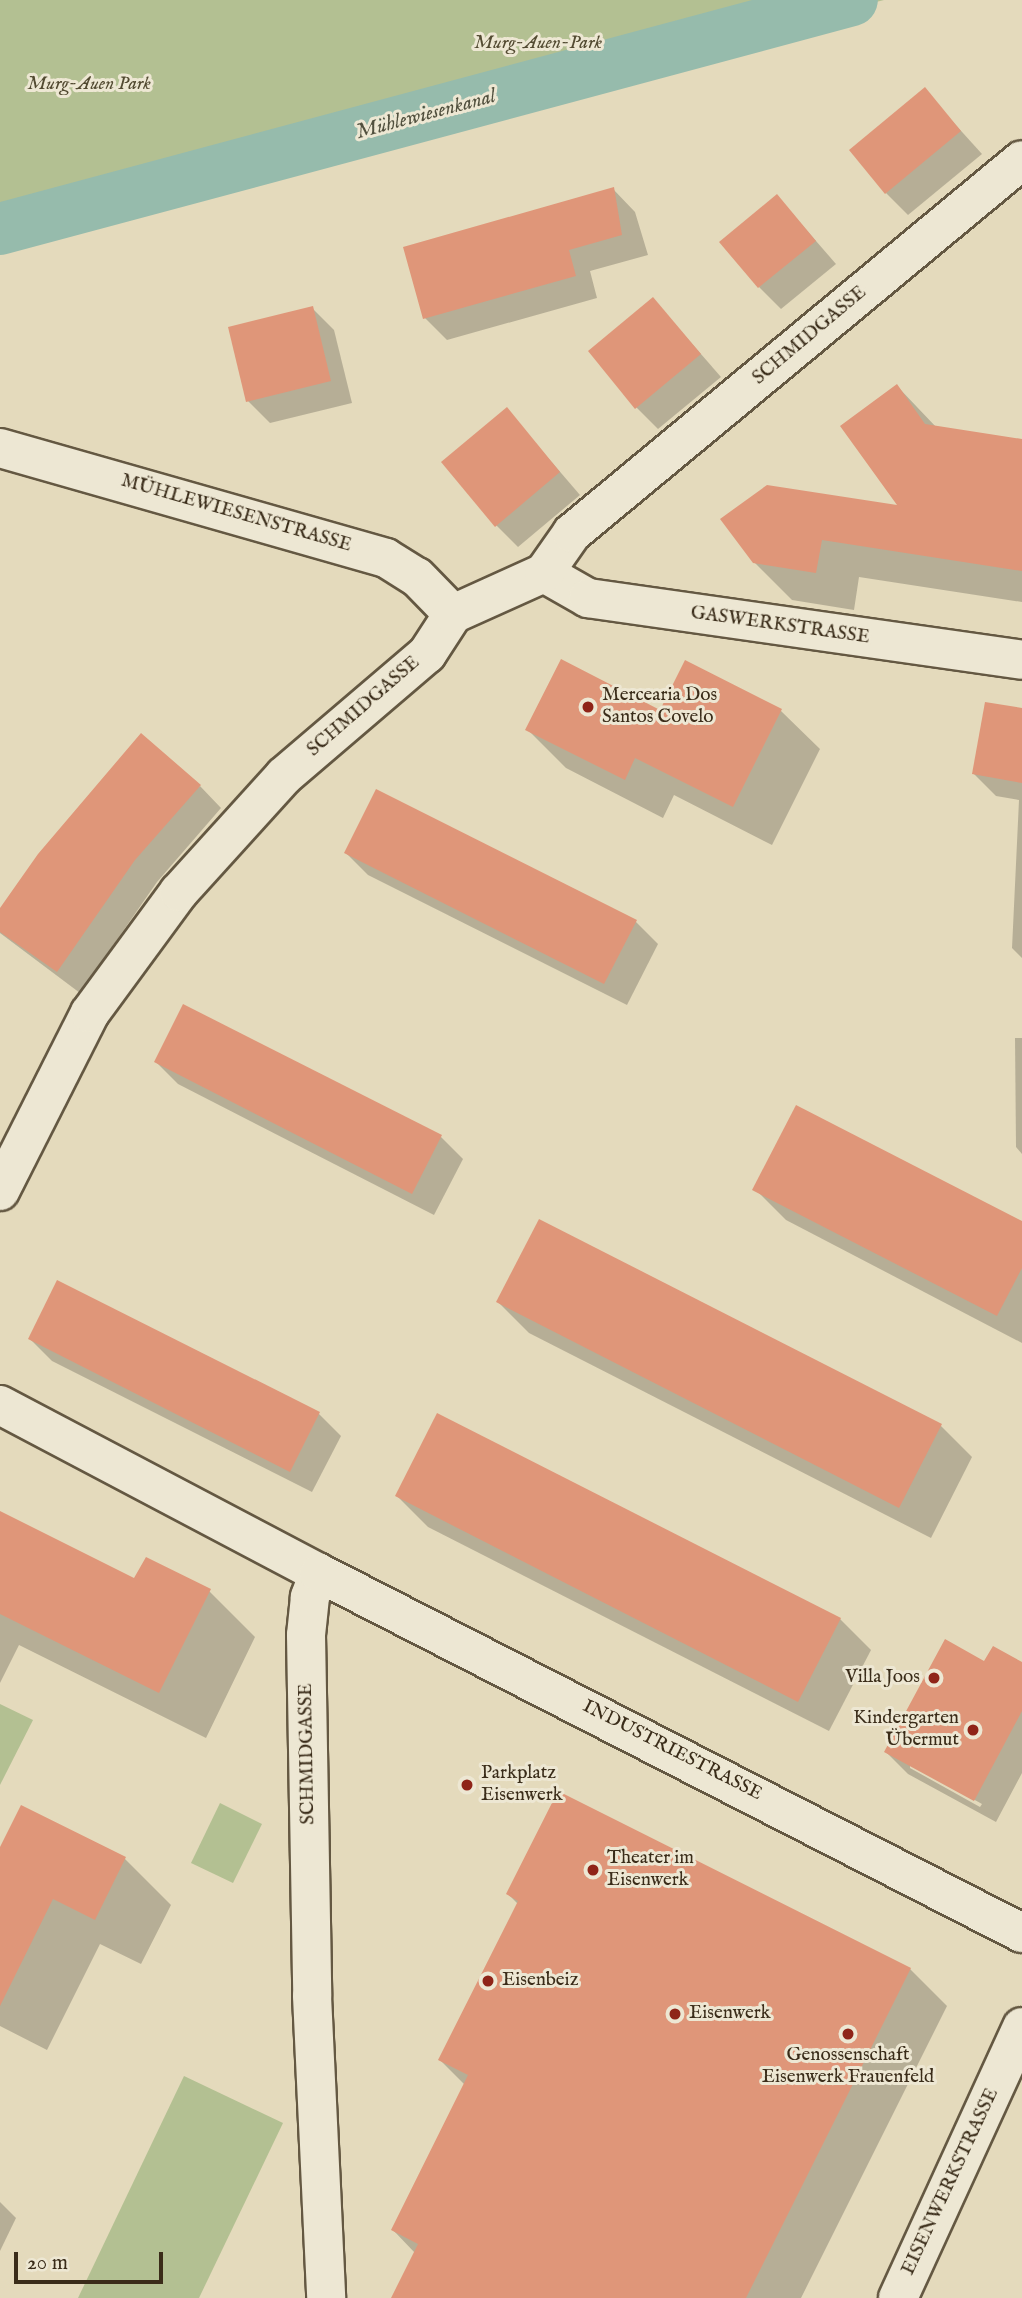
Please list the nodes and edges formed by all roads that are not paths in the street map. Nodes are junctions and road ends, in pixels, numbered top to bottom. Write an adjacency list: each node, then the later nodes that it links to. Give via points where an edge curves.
1 (1022, 160): 3 (street, SCHMIDGASSE, via 572,533)
2 (0, 448): 4 (street, MÜHLEWIESENSTRASSE, via 386,558 417,576)
3 (544, 573): 4 (street); 5 (street, GASWERKSTRASSE, via 588,598)
4 (453, 614): 6 (street, SCHMIDGASSE, via 427,654 284,776 179,892 70,1046)
5 (1022, 660)
6 (0, 1191)
7 (0, 1405): 8 (street)
8 (319, 1573): 9 (street, INDUSTRIESTRASSE); 11 (street, SCHMIDGASSE, via 310,1597 306,1635 312,1996)
9 (1022, 1933)
10 (1022, 2027): 12 (street, EISENWERKSTRASSE)
11 (326, 2298)
12 (898, 2298)

